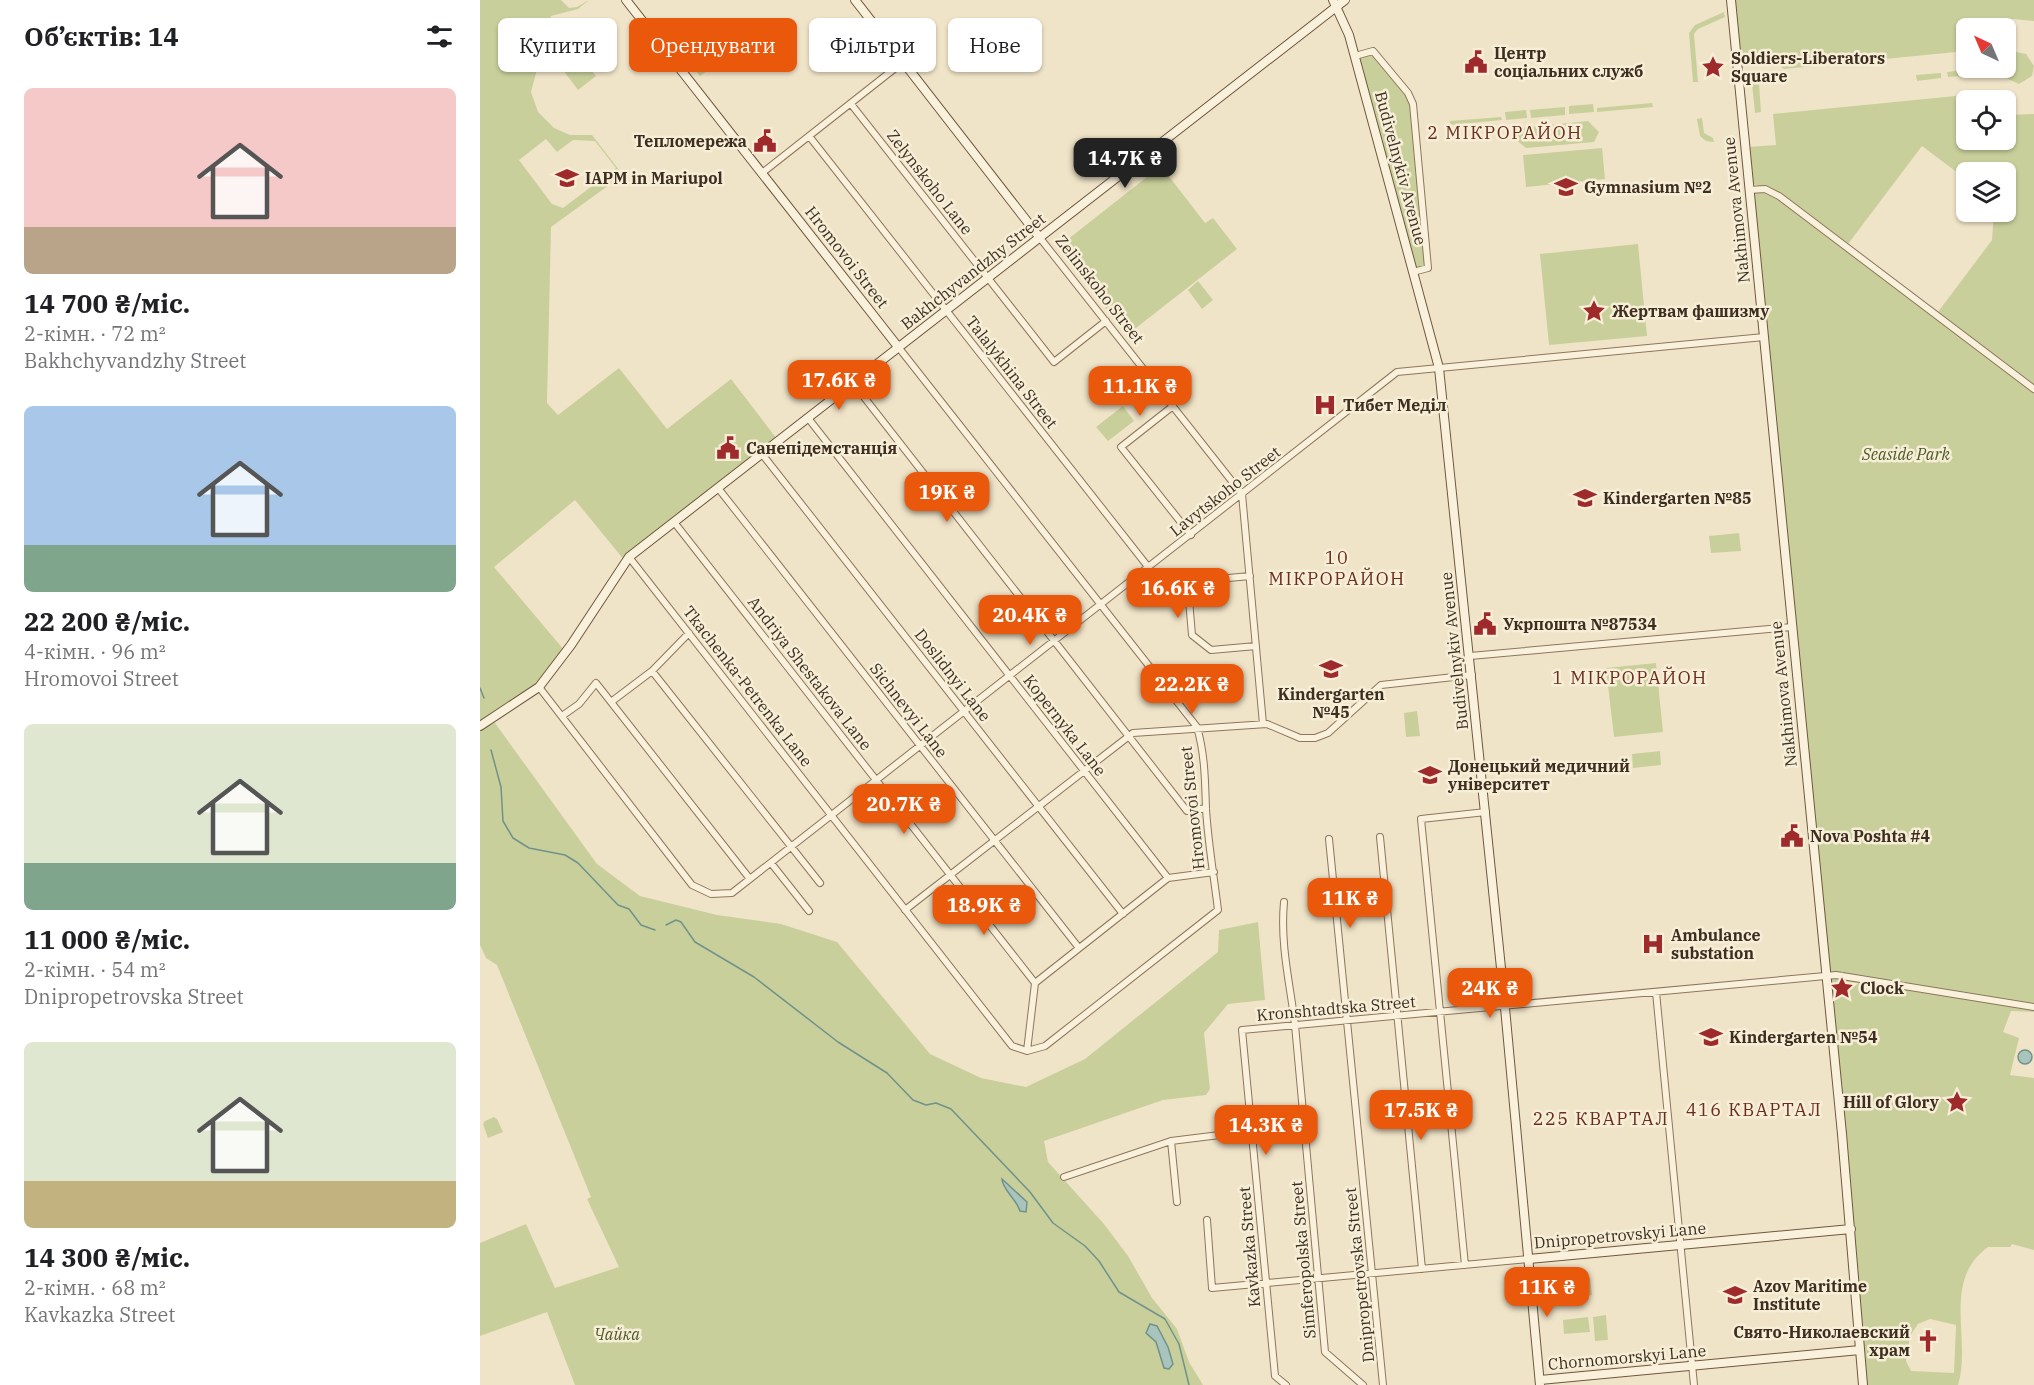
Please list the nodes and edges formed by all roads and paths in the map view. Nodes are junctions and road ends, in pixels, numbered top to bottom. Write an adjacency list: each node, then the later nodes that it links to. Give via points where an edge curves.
1 (626, 0): 11 (main road, Hromovoi Street)
2 (855, 0): 5 (main road, Zelinskoho Street)
3 (1731, 0): 12 (main road, Nakhimova Avenue)
4 (1338, 2): 6 (main road, Budivelnykiv Avenue); 13 (main road, Bakhchyvandzhy Street)
5 (869, 18)
6 (1355, 56): 14 (main road, Budivelnykiv Avenue); 14 (street, via 1373,51 1413,104 1428,268)
7 (891, 72): 9 (street)
8 (911, 72): 13 (main road, Zelinskoho Street)
9 (851, 104): 10 (street); 15 (street, Zelynskoho Lane)
10 (809, 136): 11 (street); 16 (street, Talalykhina Street)
11 (762, 173): 19 (main road, Hromovoi Street)
12 (1749, 190): 18 (main road, Nakhimova Avenue); 22 (street, via 1775,193)
13 (1040, 238): 15 (main road, Bakhchyvandzhy Street); 17 (street, Zelinskoho Street)
14 (1413, 272): 20 (main road, Budivelnykiv Avenue)
15 (988, 278): 16 (main road, Bakhchyvandzhy Street); 17 (street, Zelynskoho Lane, via 1054,362)
16 (947, 311): 19 (main road, Bakhchyvandzhy Street); 31 (street, Talalykhina Street)
17 (1106, 321): 23 (street, Zelinskoho Street)
18 (1764, 337): 20 (street, Lavytskoho Street); 34 (main road, Nakhimova Avenue)
19 (899, 348): 21 (main road, Bakhchyvandzhy Street); 33 (street, Hromovoi Street)
20 (1439, 368): 27 (street, Lavytskoho Street, via 1397,372); 38 (main road, Budivelnykiv Avenue)
21 (853, 383): 24 (main road, Bakhchyvandzhy Street); 36 (street)
22 (2034, 389)
23 (1173, 406): 27 (street, Zelinskoho Street); 29 (street, via 1121,447)
24 (808, 418): 25 (main road, Bakhchyvandzhy Street); 41 (street, Kopernyka Lane)
25 (762, 454): 26 (main road, Bakhchyvandzhy Street); 44 (street, Doslidnyi Lane)
26 (718, 488): 28 (main road, Bakhchyvandzhy Street); 50 (street, Sichnevyi Lane)
27 (1242, 494): 29 (street, Lavytskoho Street); 32 (street)
28 (674, 522): 30 (main road, Bakhchyvandzhy Street); 52 (street, Andriya Shestakova Lane)
29 (1191, 535): 31 (street, Lavytskoho Street)
30 (629, 558): 35 (street, Tkachenka-Petrenka Lane); 42 (main road, Bakhchyvandzhy Street)
31 (1149, 568): 33 (street, Lavytskoho Street)
32 (1250, 576): 37 (street); 37 (street, via 1208,580 1189,600 1191,624 1192,635 1211,650)
33 (1103, 604): 36 (street, Lavytskoho Street); 48 (street, Hromovoi Street)
34 (1792, 627): 38 (street); 72 (main road, Nakhimova Avenue)
35 (689, 633): 39 (street); 56 (street, Tkachenka-Petrenka Lane)
36 (1055, 642): 41 (street, Lavytskoho Street); 49 (street)
37 (1256, 646): 46 (street)
38 (1470, 656): 40 (main road, Budivelnykiv Avenue)
39 (652, 671): 43 (street); 60 (street)
40 (1472, 675): 46 (street, via 1381,685 1328,733 1315,738 1300,738); 55 (main road, Budivelnykiv Avenue)
41 (1010, 676): 44 (street, Lavytskoho Street); 51 (street, Kopernyka Lane)
42 (539, 687): 45 (street, Lavytskoho Street); 47 (main road, Bakhchyvandzhy Street)
43 (611, 702): 45 (street, via 596,683 579,704); 65 (street)
44 (964, 712): 50 (street, Lavytskoho Street); 53 (street, Doslidnyi Lane)
45 (562, 716): 65 (street, Lavytskoho Street, via 692,885 722,895 732,893)
46 (1263, 724): 48 (street)
47 (480, 726)
48 (1197, 727): 49 (street); 54 (street, Hromovoi Street, via 1204,750)
49 (1128, 736): 51 (street); 54 (street, via 1187,810)
50 (921, 746): 52 (street, Lavytskoho Street); 59 (street, Sichnevyi Lane)
51 (1084, 771): 53 (street); 64 (street, Kopernyka Lane)
52 (877, 780): 56 (street, Lavytskoho Street); 63 (street, Andriya Shestakova Lane)
53 (1038, 806): 59 (street); 70 (street, Doslidnyi Lane)
54 (1206, 808): 62 (street, Hromovoi Street)
55 (1486, 812): 75 (main road, Budivelnykiv Avenue); 77 (street, via 1421,819)
56 (832, 815): 60 (street, Lavytskoho Street); 68 (street, Tkachenka-Petrenka Lane)
57 (1380, 837): 78 (street)
58 (1329, 839): 79 (street, Dnipropetrovska Street)
59 (995, 840): 63 (street); 71 (street, Sichnevyi Lane)
60 (792, 846): 61 (street, Lavytskoho Street); 66 (street)
61 (771, 863): 65 (street, Lavytskoho Street); 69 (street)
62 (1214, 872): 64 (street); 82 (street, Hromovoi Street, via 1218,910 1045,1046)
63 (951, 874): 68 (street); 73 (street, Andriya Shestakova Lane)
64 (1168, 878): 70 (street)
65 (750, 879)
66 (820, 883)
67 (1284, 902): 80 (street, Simferopolska Street, via 1282,928)
68 (905, 910): 82 (street, Tkachenka-Petrenka Lane, via 1012,1046)
69 (809, 911)
70 (1123, 914): 71 (street)
71 (1080, 948): 73 (street)
72 (1826, 976): 74 (street, Kronshtadtska Street); 76 (street, Kronshtadtska Street); 88 (main road, Nakhimova Avenue)
73 (1035, 983): 82 (street)
74 (1656, 992): 75 (street, Kronshtadtska Street); 89 (street)
75 (1505, 1006): 77 (street, Kronshtadtska Street); 90 (main road, Budivelnykiv Avenue)
76 (2034, 1007)
77 (1441, 1012): 78 (street, Kronshtadtska Street); 91 (street)
78 (1397, 1016): 79 (street, Kronshtadtska Street); 92 (street)
79 (1347, 1020): 80 (street, Kronshtadtska Street); 93 (street, Dnipropetrovska Street)
80 (1296, 1025): 81 (street, Kronshtadtska Street); 94 (street, Simferopolska Street)
81 (1242, 1030): 83 (street, Kavkazka Street)
82 (1027, 1051)
83 (1252, 1131): 84 (street); 95 (street, Kavkazka Street)
84 (1171, 1141): 85 (street); 86 (street)
85 (1064, 1177)
86 (1177, 1202)
87 (1207, 1220): 95 (street, Dnipropetrovskyi Lane, via 1212,1288)
88 (1851, 1229): 89 (main road, Dnipropetrovskyi Lane); 96 (main road, Nakhimova Avenue)
89 (1680, 1245): 90 (main road, Dnipropetrovskyi Lane); 97 (street)
90 (1529, 1259): 91 (street, Dnipropetrovskyi Lane); 98 (main road, Budivelnykiv Avenue)
91 (1465, 1265): 92 (street, Dnipropetrovskyi Lane)
92 (1422, 1269): 93 (street, Dnipropetrovskyi Lane)
93 (1372, 1274): 94 (street, Dnipropetrovskyi Lane); 101 (street, Dnipropetrovska Street)
94 (1319, 1278): 95 (street, Dnipropetrovskyi Lane); 100 (street, Simferopolska Street, via 1325,1352)
95 (1266, 1283): 99 (street, Kavkazka Street, via 1275,1376)
96 (1860, 1350): 97 (main road, Chornomorskyi Lane); 103 (main road, Nakhimova Avenue)
97 (1692, 1366): 98 (main road, Chornomorskyi Lane); 102 (street)
98 (1540, 1383)
99 (1286, 1385)
100 (1363, 1385)
101 (1383, 1385)
102 (1694, 1385)
103 (1863, 1385)

